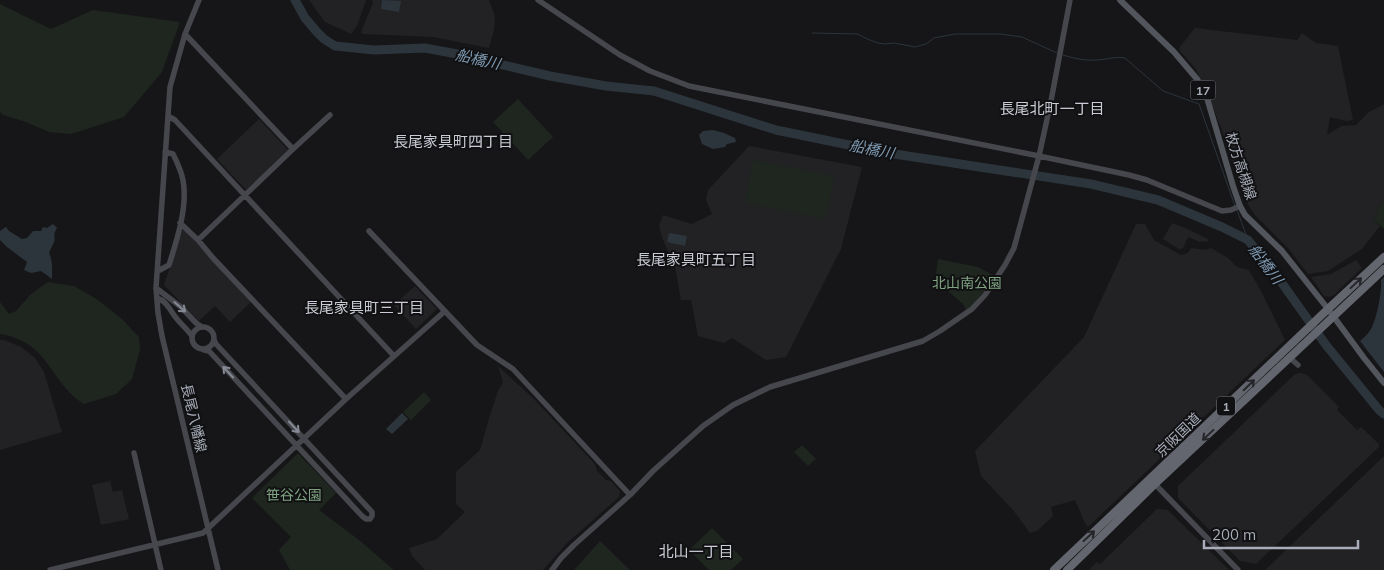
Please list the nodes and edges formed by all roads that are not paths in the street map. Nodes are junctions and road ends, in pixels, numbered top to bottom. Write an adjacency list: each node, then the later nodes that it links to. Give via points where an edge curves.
1 (199, 0): 5 (street, 長尾八幡線)
2 (538, 0): 10 (street, via 620,55 689,86)
3 (1070, 0): 10 (street)
4 (1120, 0): 12 (main road, 枚方高槻線 / 17, via 1197,79 1207,98)
5 (185, 34): 7 (street, 長尾八幡線, via 170,87); 8 (street)
6 (330, 115): 8 (street)
7 (168, 116): 9 (street, 長尾八幡線); 11 (street)
8 (292, 149): 11 (street)
9 (165, 152): 13 (street, via 173,154 182,174 184,191); 18 (street, 長尾八幡線)
10 (1039, 156): 12 (street, via 1148,180 1222,211); 44 (street, via 1014,248 1005,266 972,309 923,341 770,387 733,405 698,430)
11 (244, 195): 15 (street); 28 (street)
12 (1240, 206): 21 (main road, 枚方高槻線 / 17, via 1282,251)
13 (180, 223): 15 (street); 18 (street, via 169,265)
14 (369, 231): 22 (street)
15 (198, 240): 34 (street)
16 (1384, 257): 21 (highway, 京阪国道 / 1, one-way to 16)
17 (1384, 269): 23 (highway, 京阪国道 / 1)
18 (158, 270): 19 (street, 長尾八幡線)
19 (156, 288): 20 (street, 長尾八幡線); 24 (street, one-way to 24)
20 (157, 298): 25 (street, via 166,303); 46 (street, 長尾八幡線, via 162,336)
21 (1328, 309): 23 (main road, 枚方高槻線 / 17); 42 (highway, 京阪国道 / 1, one-way to 21)
22 (445, 310): 28 (street); 44 (street, via 477,345 513,369)
23 (1333, 316): 29 (highway, 京阪国道 / 1); 31 (main road, 枚方高槻線 / 17)
24 (202, 327): 25 (street); 26 (street, via 210,329)
25 (192, 336): 27 (street, via 194,346)
26 (214, 340): 27 (street); 32 (street)
27 (204, 350): 33 (street, one-way to 27, via 209,351)
28 (394, 356): 34 (street)
29 (1290, 358): 30 (street); 42 (highway, 京阪国道 / 1, one-way to 42)
30 (1298, 365)
31 (1384, 383)
32 (255, 386): 33 (street); 35 (street)
33 (248, 393): 36 (street)
34 (346, 399): 37 (street)
35 (280, 413): 36 (street); 37 (street, one-way to 37)
36 (272, 419): 38 (street)
37 (304, 439): 38 (street); 40 (street)
38 (297, 446): 41 (street); 46 (street)
39 (134, 453): 47 (street)
40 (329, 465): 41 (street); 43 (street)
41 (321, 472): 45 (street)
42 (1153, 481): 52 (highway, 京阪国道 / 1, one-way to 42); 53 (highway, 京阪国道 / 1); 54 (street)
43 (353, 490): 45 (street); 45 (street, via 372,512 370,519 366,519)
44 (630, 495): 51 (street, via 574,545)
45 (345, 498)
46 (208, 530): 47 (street); 50 (street, 長尾八幡線)
47 (155, 544): 48 (street); 49 (street)
48 (50, 570)
49 (161, 570)
50 (218, 570)
51 (552, 570)
52 (1054, 570)
53 (1067, 570)
54 (1238, 570)

